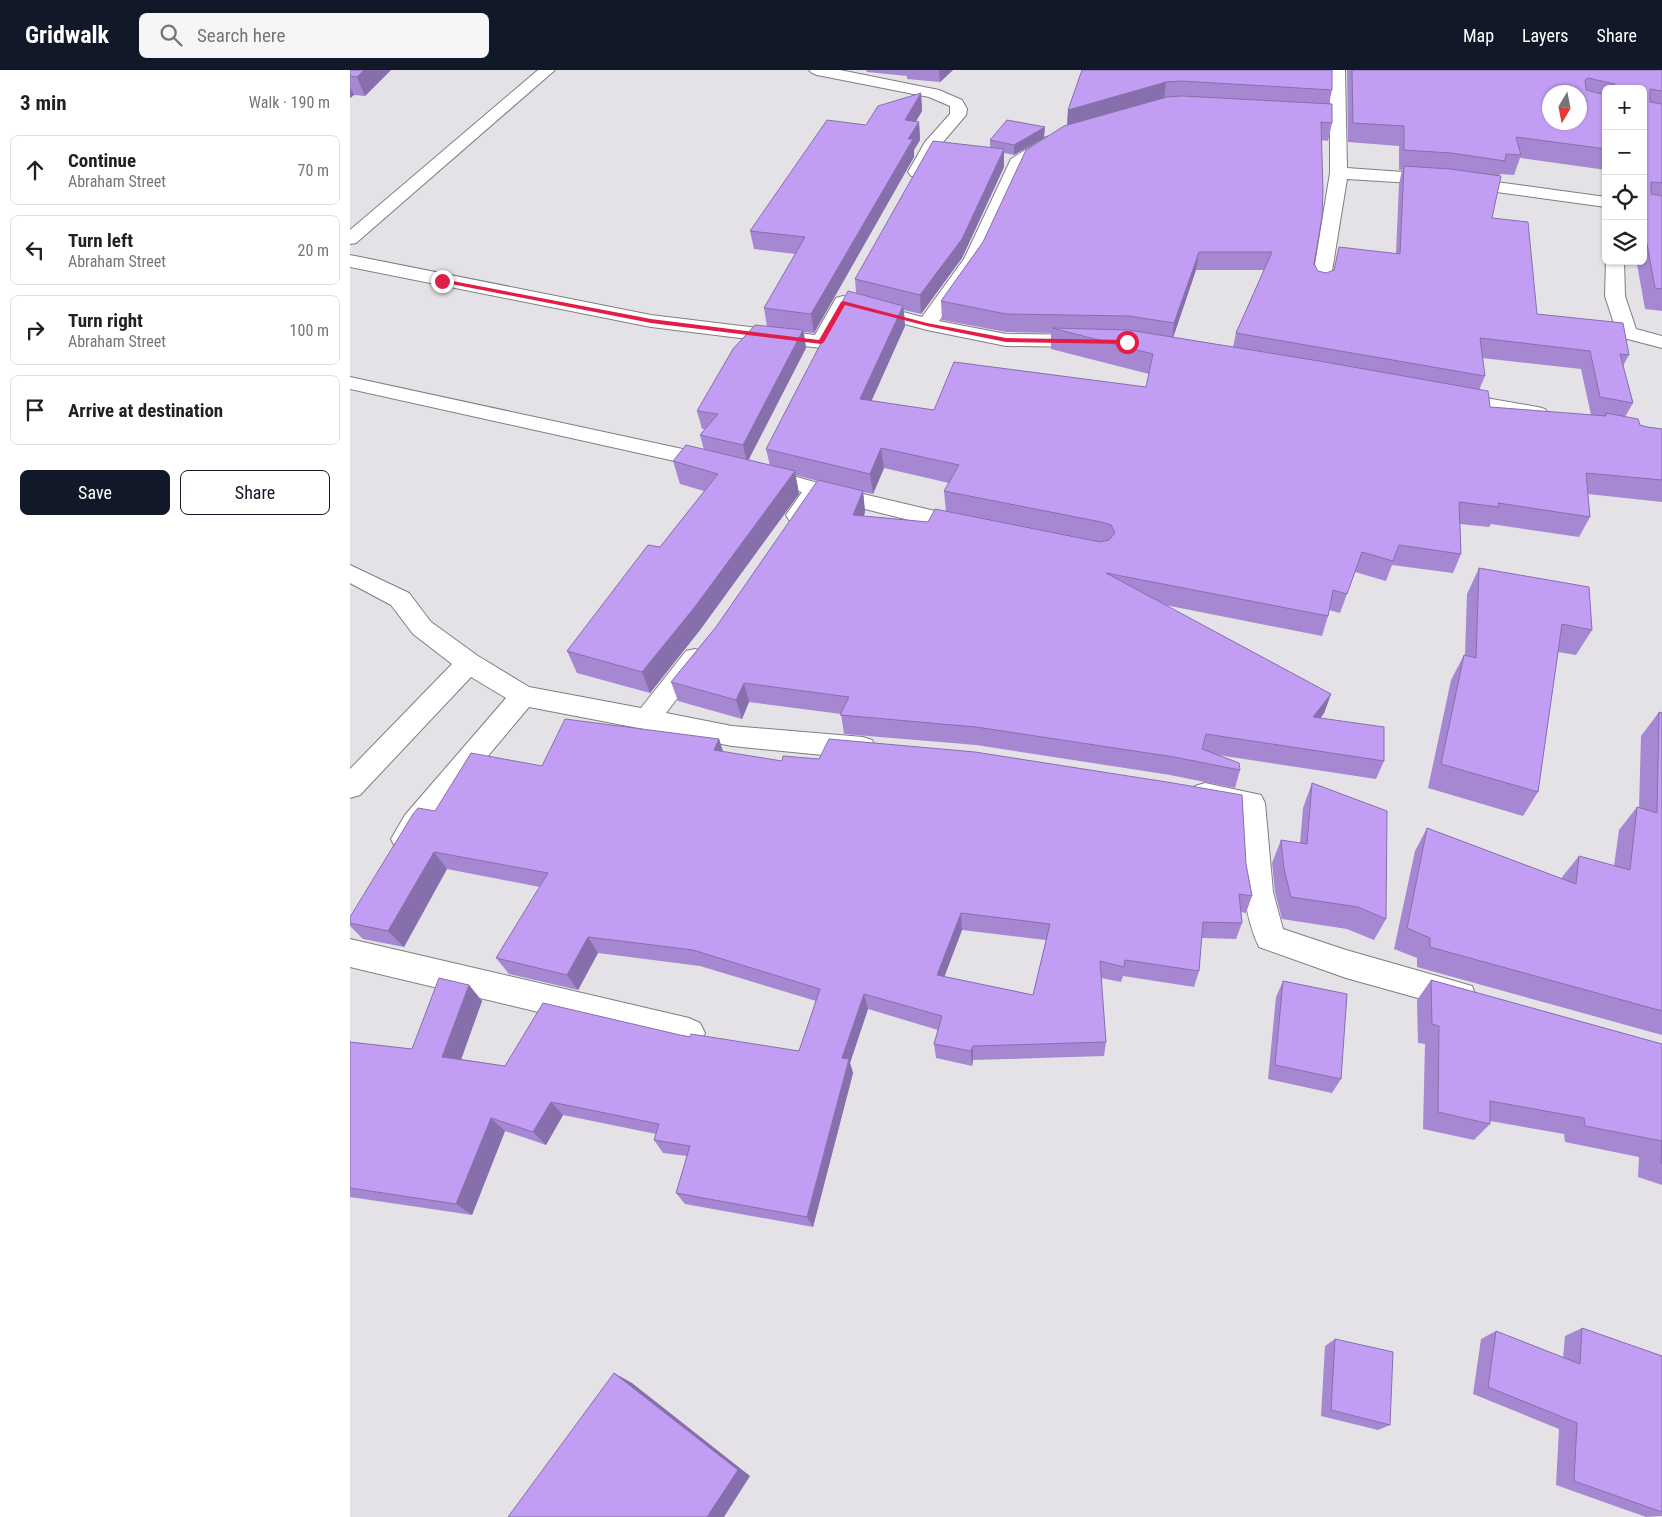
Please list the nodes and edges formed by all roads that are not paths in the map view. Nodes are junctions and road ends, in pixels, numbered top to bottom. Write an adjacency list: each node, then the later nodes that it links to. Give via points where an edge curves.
1 (547, 70): 14 (street)
2 (817, 70): 7 (street, via 933,93 956,103 958,115)
3 (1337, 70): 5 (street)
4 (1279, 112): 5 (street)
5 (1338, 116): 11 (street)
6 (1066, 136): 10 (street)
7 (931, 146): 8 (street); 12 (street)
8 (950, 150)
9 (998, 159): 10 (street)
10 (1016, 163): 20 (street, via 973,260)
11 (1339, 174): 13 (street, via 1446,180); 17 (street)
12 (907, 189)
13 (1602, 201)
14 (350, 238)
15 (350, 261): 19 (street, via 651,321 817,350)
16 (1615, 265): 22 (street, via 1615,296 1627,333)
17 (1321, 283)
18 (853, 285): 19 (street)
19 (843, 302): 20 (street)
20 (927, 324): 21 (street, via 1006,340)
21 (1109, 342)
22 (1662, 342)
23 (350, 383): 26 (street, via 577,431 759,464)
24 (1437, 396): 25 (street)
25 (1555, 417)
26 (816, 489): 27 (street); 28 (street)
27 (985, 530)
28 (783, 535)
29 (350, 573): 31 (street, via 400,599 422,628)
30 (705, 645): 33 (street)
31 (469, 663): 32 (street); 35 (street)
32 (523, 696): 33 (street); 37 (street, via 415,823)
33 (647, 719): 34 (street, via 732,736)
34 (888, 750)
35 (350, 788)
36 (1179, 790): 39 (street, via 1251,803 1258,892 1270,938 1346,964)
37 (390, 862)
38 (350, 953): 40 (street)
39 (1490, 1004)
40 (689, 1033)

